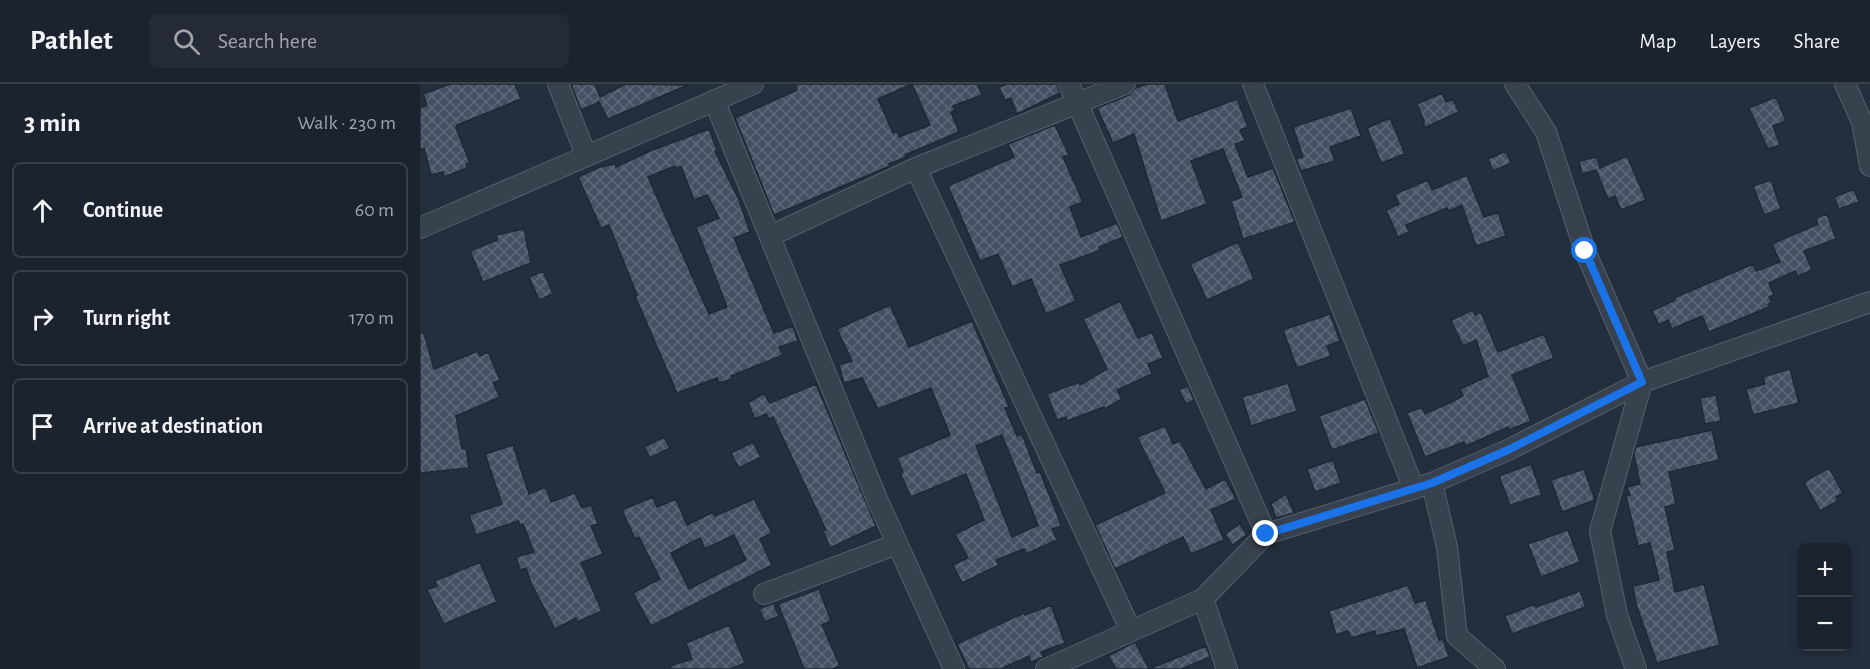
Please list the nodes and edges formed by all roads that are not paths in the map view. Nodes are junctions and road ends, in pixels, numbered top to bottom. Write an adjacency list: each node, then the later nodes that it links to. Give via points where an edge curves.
1 (558, 84): 9 (street)
2 (753, 84): 8 (street)
3 (1125, 84): 7 (street)
4 (1253, 84): 16 (street)
5 (1515, 84): 15 (street, via 1546,132 1585,251)
6 (1845, 84): 10 (street, via 1862,122)
7 (1073, 93): 11 (street); 17 (street)
8 (714, 100): 9 (street); 13 (street)
9 (586, 155): 12 (street)
10 (1870, 166)
11 (916, 168): 13 (street); 21 (street)
12 (420, 228)
13 (770, 236): 18 (street)
14 (1870, 302): 15 (street)
15 (1642, 382): 16 (street, via 1508,450); 26 (street, via 1600,531 1617,615)
16 (1423, 486): 17 (street); 25 (street, via 1447,547 1457,636)
17 (1266, 534): 20 (street)
18 (897, 544): 19 (street); 22 (street)
19 (764, 594)
20 (1203, 599): 21 (street); 24 (street)
21 (1131, 631): 23 (street)
22 (954, 669)
23 (1046, 669)
24 (1227, 669)
25 (1495, 669)
26 (1636, 669)

